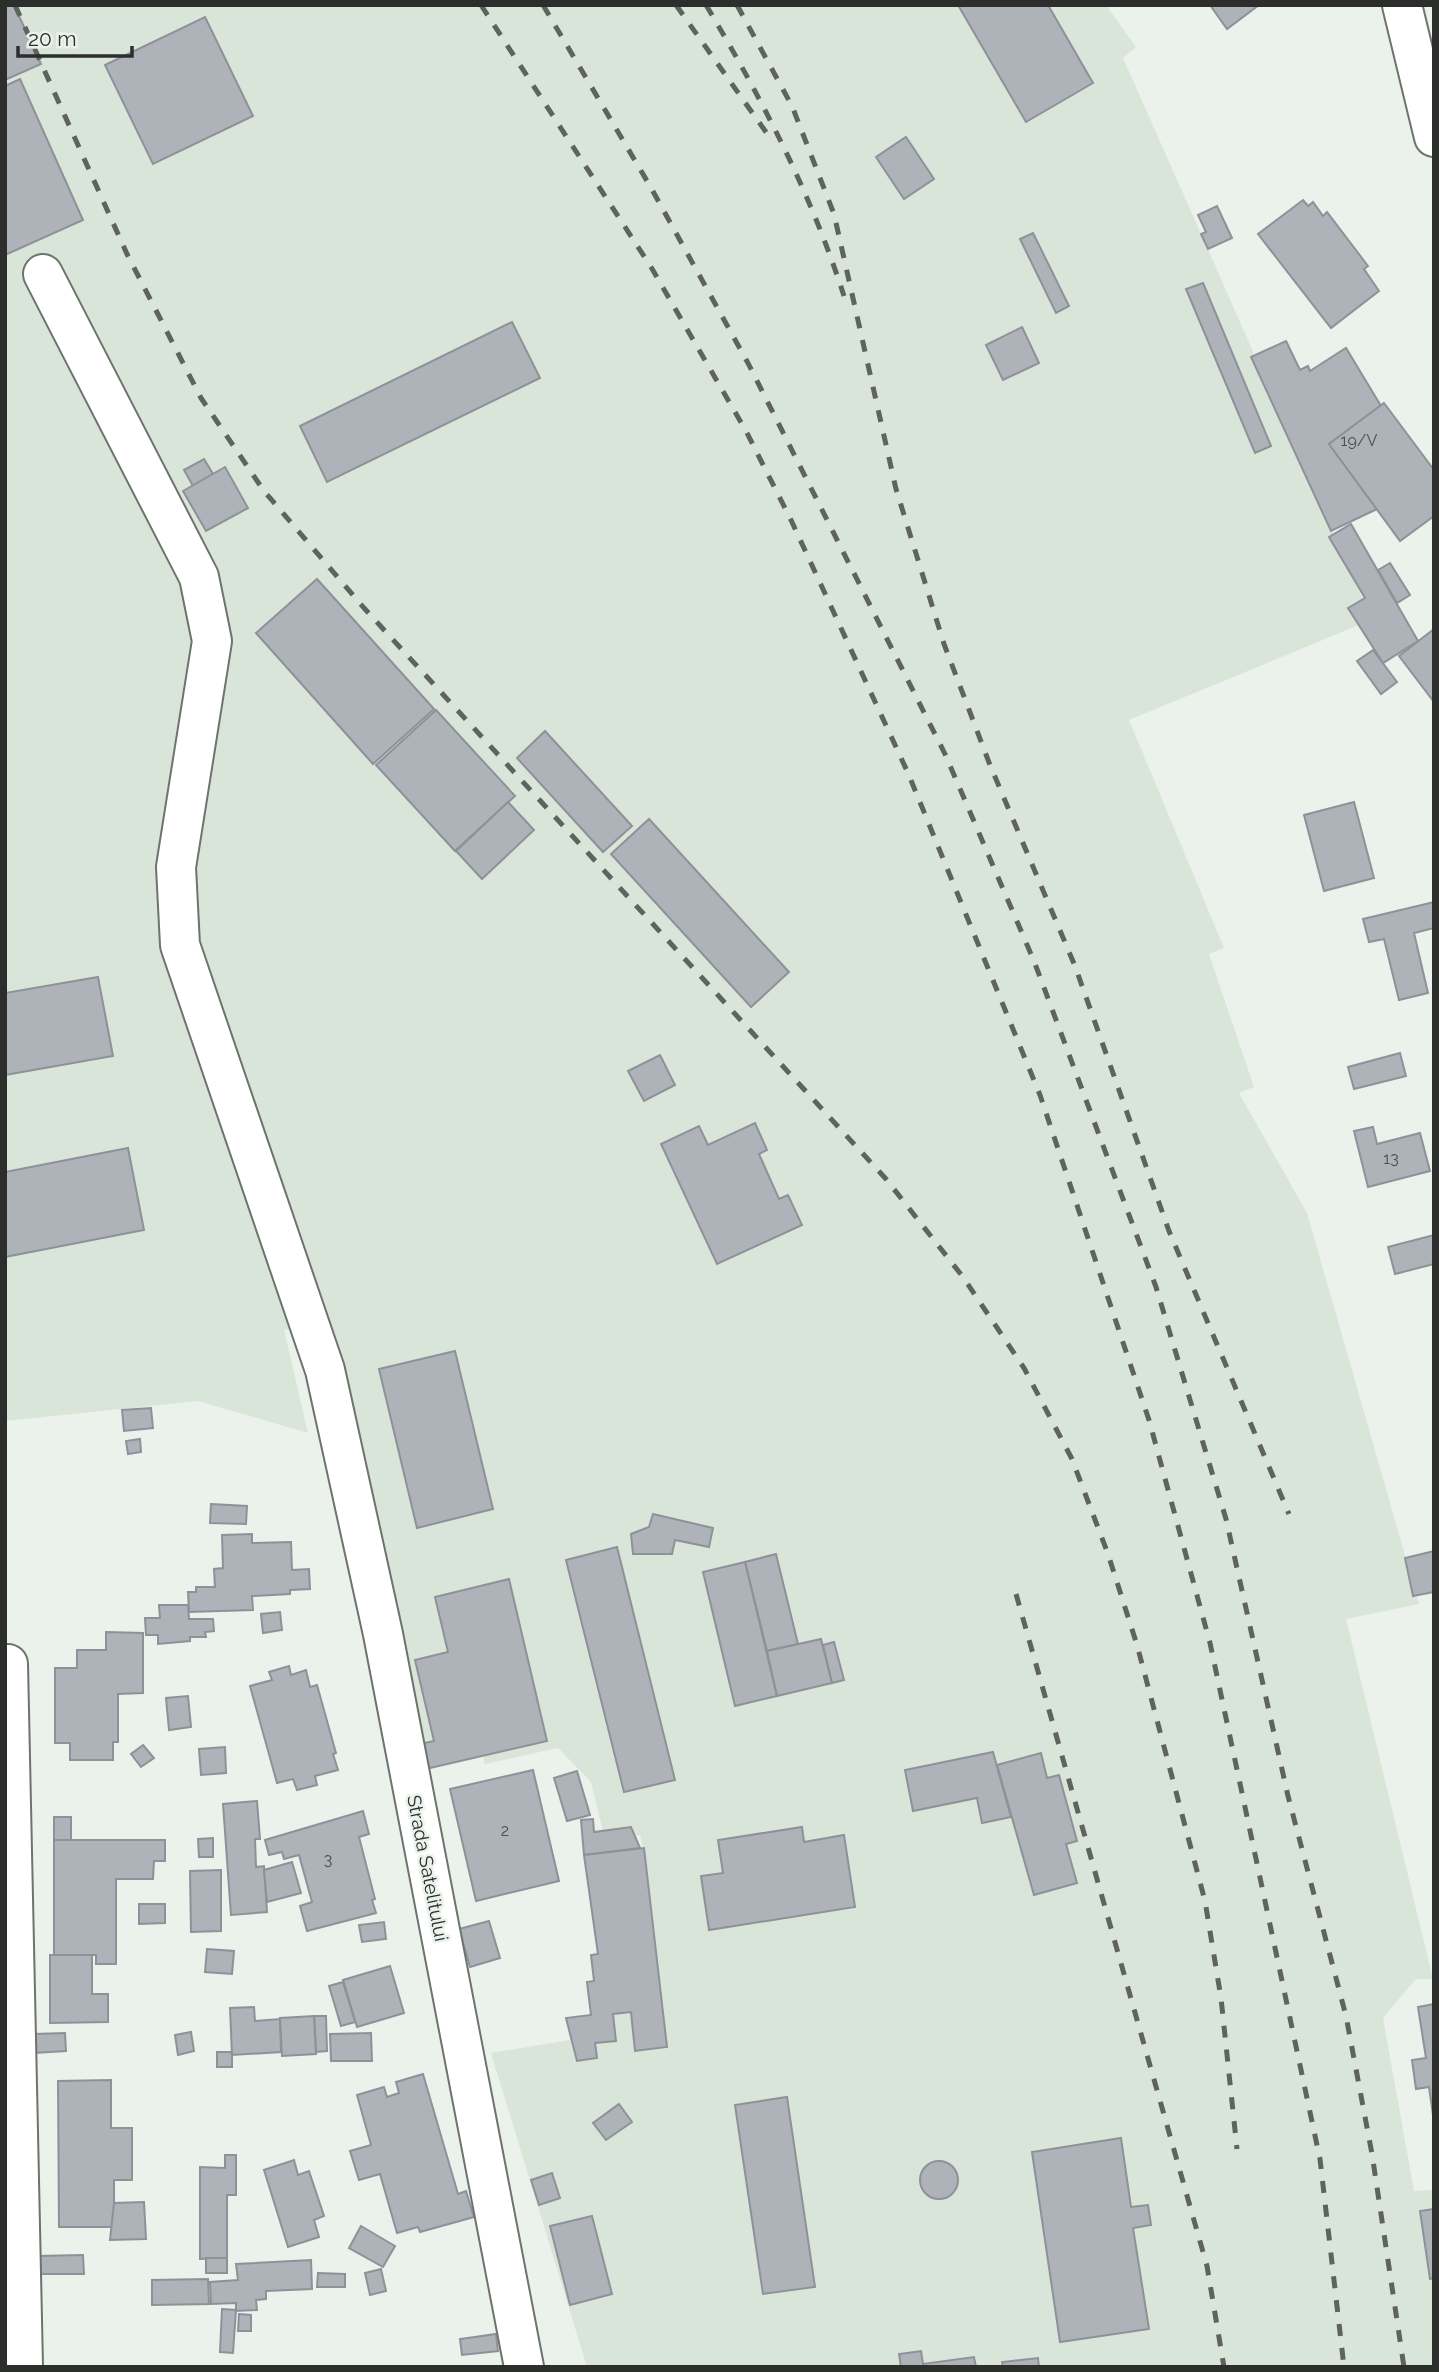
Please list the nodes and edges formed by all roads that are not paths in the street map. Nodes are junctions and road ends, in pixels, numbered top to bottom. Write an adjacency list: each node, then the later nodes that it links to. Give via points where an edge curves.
1 (1402, 5): 2 (street)
2 (1434, 136)
3 (43, 274): 6 (street, Strada Satelitului, via 199,577 212,641 176,867 180,945 325,1370 383,1634)
4 (8, 1664): 5 (street)
5 (23, 2367)
6 (524, 2367)

